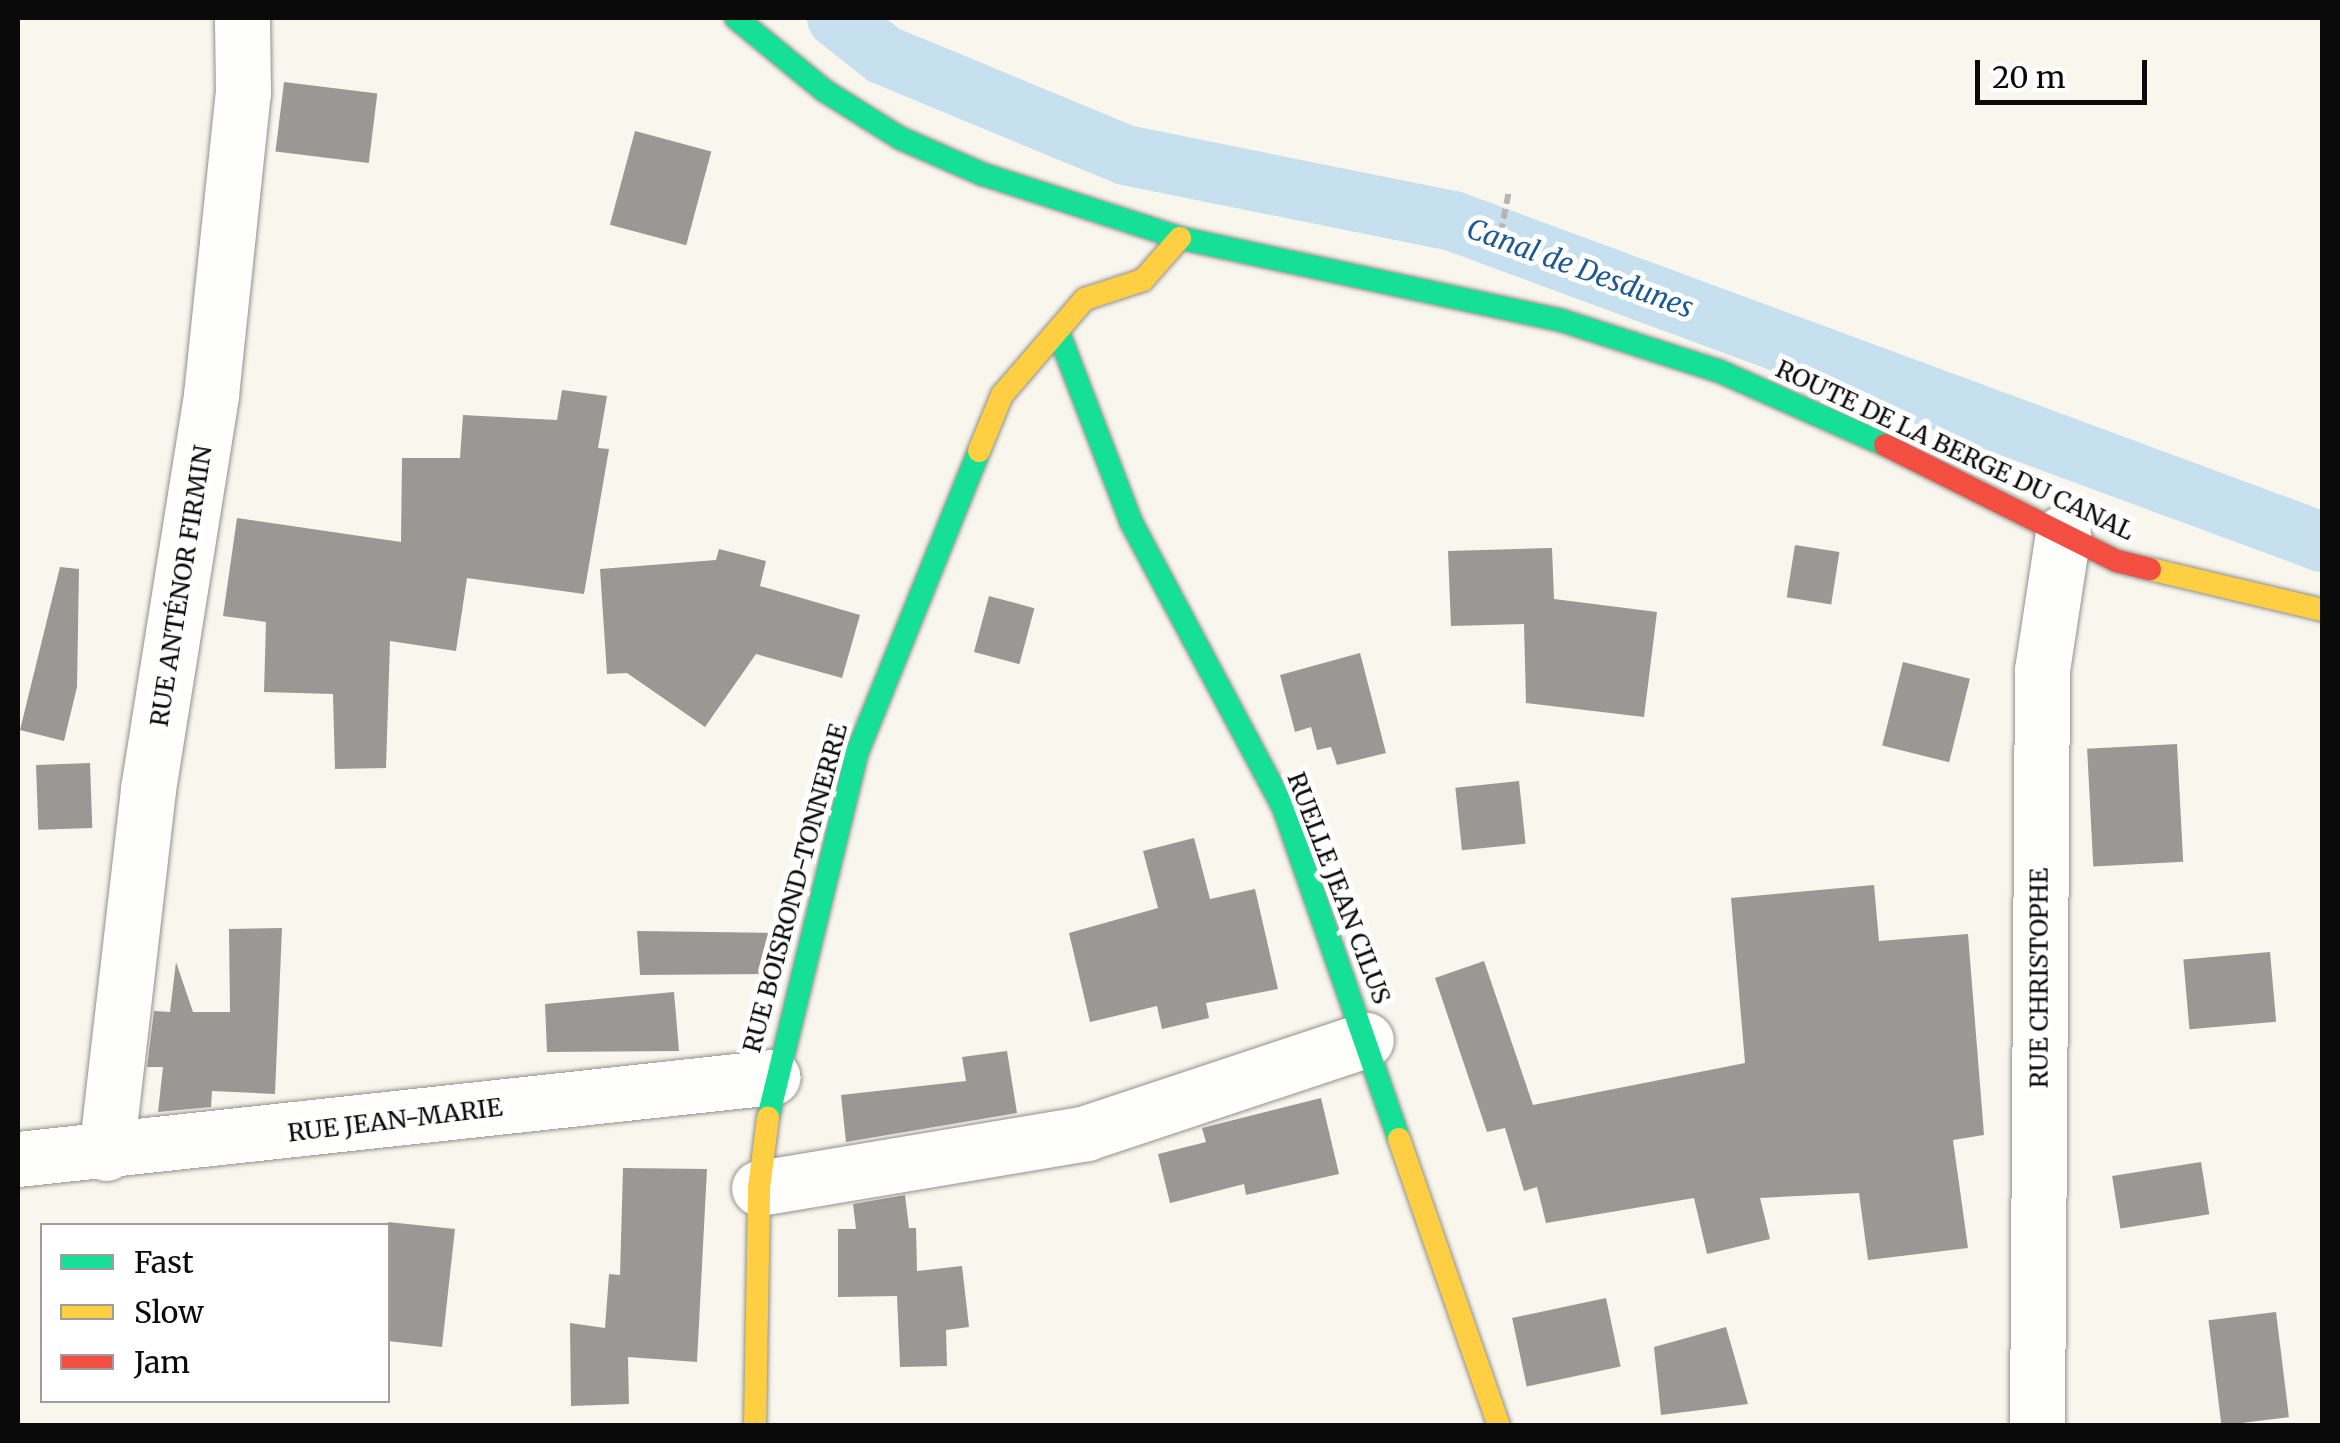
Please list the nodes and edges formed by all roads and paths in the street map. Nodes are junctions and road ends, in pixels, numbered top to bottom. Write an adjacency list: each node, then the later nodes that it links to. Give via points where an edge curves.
1 (242, 18): 9 (street, RUE ANTÉNOR FIRMIN, via 242,94 211,396 148,789)
2 (736, 18): 3 (street, ROUTE DE LA BERGE DU CANAL, via 825,91 900,138 982,174)
3 (1180, 238): 4 (street, RUE BOISROND-TONNERRE, via 1143,280 1085,298); 5 (street, ROUTE DE LA BERGE DU CANAL, via 1560,320 1719,372 1815,410)
4 (1060, 334): 7 (street, RUELLE JEAN CILUS, via 1131,522 1284,808); 8 (street, RUE BOISROND-TONNERRE, via 1002,395 982,436 857,753)
5 (2063, 533): 6 (street, ROUTE DE LA BERGE DU CANAL, via 2117,560); 14 (street, RUE CHRISTOPHE, via 2042,670)
6 (2322, 610)
7 (1366, 1040): 11 (street, via 1086,1134); 13 (street, RUELLE JEAN CILUS)
8 (772, 1076): 9 (street, RUE JEAN-MARIE); 11 (street, RUE BOISROND-TONNERRE)
9 (106, 1153): 10 (street, RUE JEAN-MARIE)
10 (18, 1159)
11 (759, 1188): 12 (street, RUE BOISROND-TONNERRE)
12 (756, 1426)
13 (1499, 1426)
14 (2037, 1426)

